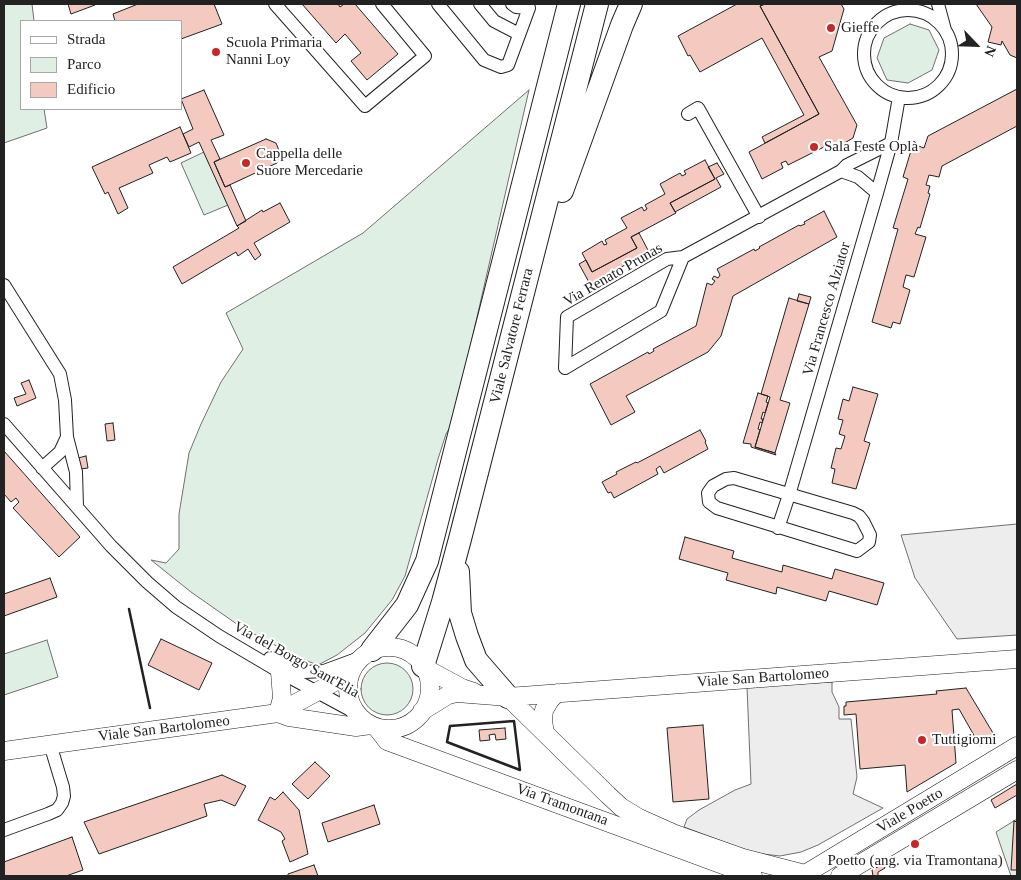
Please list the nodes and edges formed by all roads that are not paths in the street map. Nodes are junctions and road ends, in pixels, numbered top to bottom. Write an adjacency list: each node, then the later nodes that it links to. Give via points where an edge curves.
1 (275, 4): 2 (street, via 365,106 425,56)
2 (382, 4)
3 (438, 4): 13 (street, via 484,60 491,64 508,65)
4 (480, 4): 13 (street, via 494,21)
5 (512, 4): 13 (street, via 529,8)
6 (554, 4): 15 (highway, via 539,90)
7 (569, 4): 15 (highway, Viale Salvatore Ferrara)
8 (596, 4): 20 (highway, Viale Salvatore Ferrara)
9 (631, 4): 20 (highway, via 558,203)
10 (938, 4): 12 (street)
11 (908, 7): 12 (street, via 930,16); 14 (street, via 879,21 864,49 864,60 872,80 889,94)
12 (946, 32): 14 (street, via 952,53 940,84 921,96)
13 (519, 34)
14 (899, 97): 17 (street, Via Francesco Alziator)
15 (542, 106): 32 (highway, Viale Salvatore Ferrara, via 426,561 407,605)
16 (688, 114): 21 (street, via 698,108)
17 (891, 143): 18 (street, Via Renato Prunas); 19 (street, Via Francesco Alziator)
18 (841, 171): 19 (street, via 858,177); 21 (street, Via Renato Prunas)
19 (877, 193): 27 (street, Via Francesco Alziator)
20 (542, 216): 30 (highway, Viale Salvatore Ferrara)
21 (759, 216): 22 (street, Via Renato Prunas)
22 (683, 257): 22 (street, Via Renato Prunas, via 667,259 567,317 565,368 661,312)
23 (4, 285): 25 (street, via 60,374)
24 (4, 424): 26 (street, Via del Borgo Sant'Elia)
25 (67, 436): 26 (street, via 60,452); 28 (street, via 76,472)
26 (42, 468): 28 (street, Via del Borgo Sant'Elia)
27 (789, 495): 29 (street, Via Francesco Alziator); 29 (street, via 734,478 713,486 708,493 709,502 717,508); 29 (street, via 859,516 870,535 868,542 857,551)
28 (77, 507): 31 (street, Via del Borgo Sant'Elia, via 147,582 176,607)
29 (778, 528)
30 (460, 539): 34 (highway, Viale Salvatore Ferrara); 40 (highway, via 460,613 476,660)
31 (219, 636): 32 (street, Via del Borgo Sant'Elia, via 304,672 324,671); 35 (street, Via del Borgo Sant'Elia)
32 (367, 654): 34 (street, via 380,647 390,647 408,653); 36 (street)
33 (1017, 659): 38 (street, Viale San Bartolomeo)
34 (424, 667): 39 (street, Viale San Bartolomeo, via 462,688); 41 (street, via 429,688)
35 (280, 672): 37 (street, Via del Borgo Sant'Elia); 42 (street, via 282,698)
36 (351, 673): 37 (street, Viale San Bartolomeo); 43 (street, via 350,696)
37 (316, 692): 42 (street, Viale San Bartolomeo); 43 (street, Via del Borgo Sant'Elia)
38 (557, 693): 40 (street, Viale San Bartolomeo); 45 (street, via 544,710)
39 (484, 695): 40 (street, Viale San Bartolomeo); 41 (street, Viale San Bartolomeo, via 448,695)
40 (508, 697): 45 (street)
41 (422, 711): 44 (street, via 400,728)
42 (278, 713): 44 (street, Viale San Bartolomeo, via 356,727); 46 (street, Viale San Bartolomeo)
43 (356, 713): 44 (street)
44 (373, 726): 51 (street, Via Tramontana, via 387,741)
45 (545, 733): 50 (street, Via Tramontana)
46 (50, 744): 48 (street, Viale San Bartolomeo); 52 (street, via 63,788 62,803 57,810)
47 (1017, 746): 54 (street, Viale Poetto)
48 (4, 751)
49 (1017, 770): 53 (street, Viale Poetto)
50 (602, 789): 51 (street, via 598,804); 54 (street, Via Tramontana, via 633,814 675,834)
51 (586, 814): 55 (street, Via Tramontana)
52 (4, 830)
53 (861, 869): 56 (street, Viale Poetto)
54 (804, 875)
55 (753, 876)
56 (840, 876)

